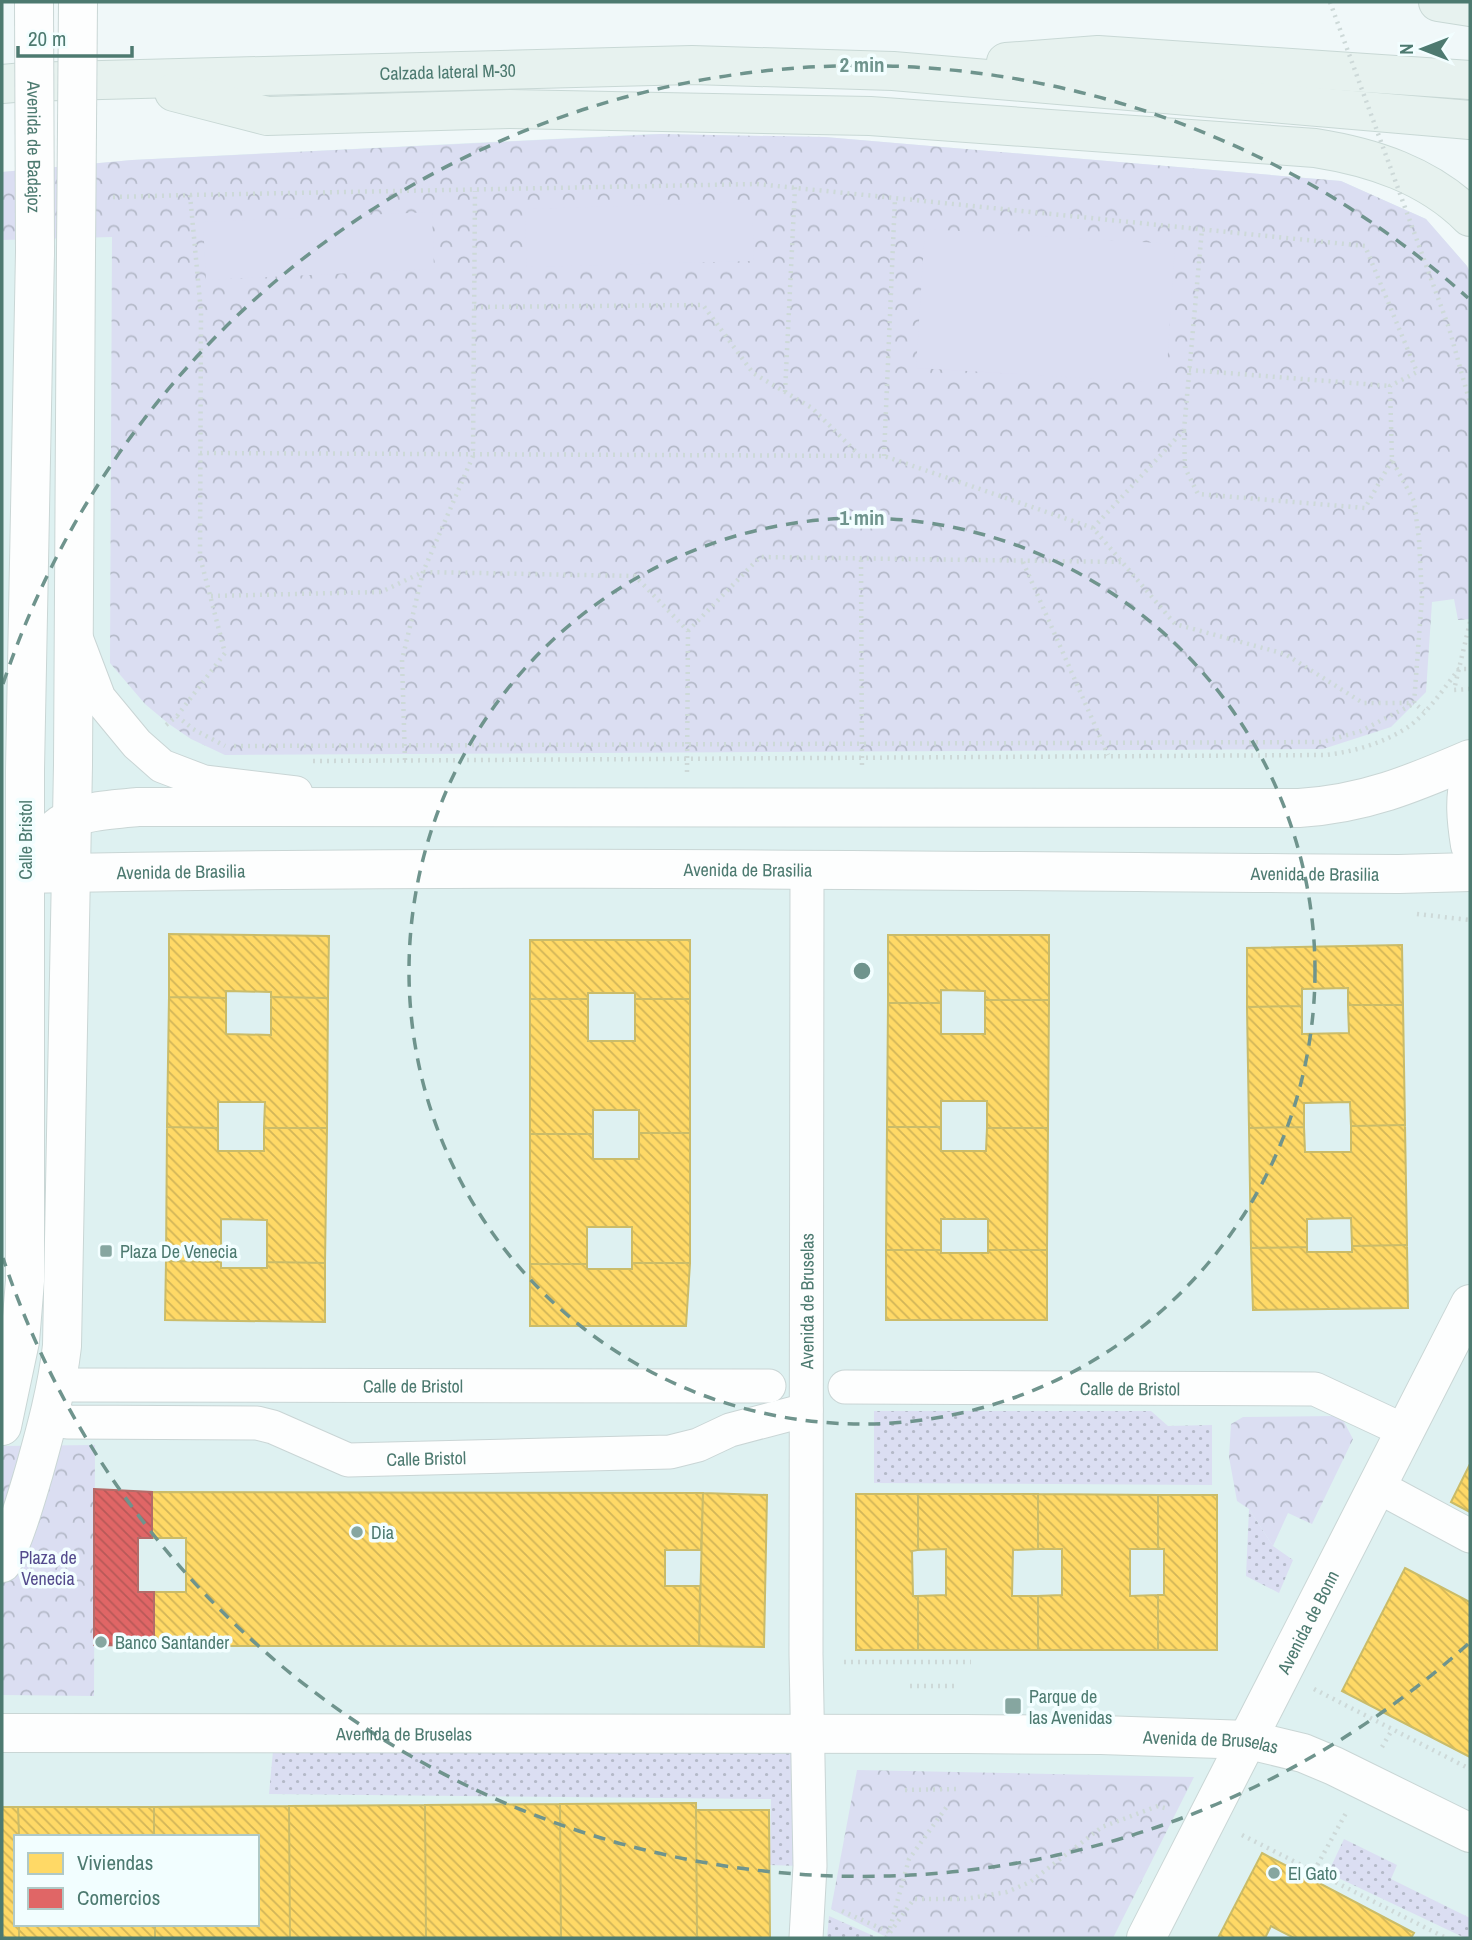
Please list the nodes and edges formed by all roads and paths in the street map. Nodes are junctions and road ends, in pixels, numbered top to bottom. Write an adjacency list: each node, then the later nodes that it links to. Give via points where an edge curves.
1 (34, 2): 18 (street, Avenida de Badajoz, bridge)
2 (78, 2): 37 (street, bridge)
3 (1330, 2): 23 (path, bridge, via 1449,328)
4 (1438, 2): 5 (highway)
5 (1470, 7)
6 (893, 71): 7 (highway, via 1098,55); 8 (highway, Calzada lateral M-30, via 692,65); 10 (highway)
7 (1470, 80)
8 (132, 81): 9 (highway, Calzada lateral M-30); 16 (highway, via 267,116 510,108 870,116 1315,148 1351,154 1404,172 1432,186)
9 (2, 84)
10 (1470, 120)
11 (794, 187): 12 (path); 15 (path); 22 (path)
12 (475, 191): 13 (path); 19 (path)
13 (190, 195): 14 (path); 25 (path, via 201,312)
14 (109, 197)
15 (895, 198): 17 (path); 28 (path)
16 (1470, 216)
17 (1202, 229): 20 (path); 21 (path, via 1365,246 1417,372)
18 (35, 252): 63 (street, Calle Bristol, via 25,756)
19 (474, 307): 22 (path, via 703,305 753,373); 26 (path)
20 (1189, 370): 21 (path); 24 (path)
21 (1390, 386): 29 (path)
22 (785, 392): 27 (path, via 812,408)
23 (1470, 403)
24 (1184, 430): 29 (path, via 1185,468 1198,494 1365,508); 30 (path)
25 (200, 453): 26 (path); 35 (path, via 200,556)
26 (473, 456): 27 (path); 34 (path)
27 (860, 456): 28 (path)
28 (884, 456): 30 (path)
29 (1392, 460): 42 (path, via 1414,501 1419,539 1422,597)
30 (1093, 528): 33 (path)
31 (861, 560): 32 (path); 38 (path, via 760,558); 45 (path)
32 (1023, 562): 33 (path); 44 (path)
33 (1123, 562): 42 (path, via 1175,624 1285,654 1363,703)
34 (423, 572): 35 (path, via 381,592); 38 (path, via 635,576); 47 (path, via 402,660)
35 (211, 596): 47 (path, via 225,653 177,716 193,729 225,746)
36 (1470, 622): 40 (path)
37 (74, 630): 55 (street, via 100,698 137,744 162,766 204,782 307,794); 58 (street)
38 (688, 631): 46 (path)
39 (1470, 669): 40 (path)
40 (1460, 670): 41 (path, via 1454,690); 43 (path)
41 (1470, 689)
42 (1414, 703): 43 (path); 44 (path, via 1361,731 1323,742)
43 (1424, 711): 48 (path, via 1395,734 1344,753)
44 (1103, 743): 45 (path); 48 (path)
45 (861, 744): 46 (path); 49 (path)
46 (688, 745): 47 (path); 50 (path)
47 (404, 746): 52 (path)
48 (1108, 755): 49 (path)
49 (862, 757): 50 (path); 57 (path)
50 (687, 758): 52 (path); 56 (path)
51 (1470, 759): 57 (street, via 1396,789 1335,806)
52 (405, 760): 53 (path)
53 (308, 761)
54 (1470, 775): 59 (street, via 1465,811)
55 (337, 806): 56 (street); 58 (street, via 138,807)
56 (688, 807): 57 (street)
57 (862, 807)
58 (72, 818): 62 (street); 63 (street, via 56,826)
59 (1470, 845)
60 (807, 870): 61 (street, Avenida de Brasilia); 62 (street, Avenida de Brasilia); 70 (street, Avenida de Bruselas)
61 (1470, 872)
62 (71, 873): 63 (street, Avenida de Brasilia); 69 (street, via 65,1283)
63 (13, 874): 71 (street, Calle Bristol, via 25,1281 20,1341)
64 (1412, 914): 65 (path)
65 (1470, 920)
66 (1470, 1304): 72 (street, Avenida de Bonn)
67 (769, 1386): 69 (street, Calle de Bristol)
68 (845, 1387): 72 (street, Calle de Bristol, via 1315,1390)
69 (55, 1399): 70 (street, Calle Bristol, via 67,1422 257,1423 348,1460 670,1452); 75 (street)
70 (806, 1410): 82 (street, Avenida de Bruselas)
71 (2, 1426)
72 (1405, 1431): 73 (street, Avenida de Bonn)
73 (1377, 1486): 74 (street); 78 (street, Avenida de Bonn)
74 (1470, 1536)
75 (2, 1563)
76 (844, 1653): 77 (path, via 844,1663)
77 (971, 1662)
78 (1282, 1673): 83 (street, Avenida de Bonn); 84 (path)
79 (910, 1686): 80 (path)
80 (954, 1686)
81 (2, 1733): 82 (street, Avenida de Bruselas)
82 (807, 1734): 83 (street, Avenida de Bruselas); 92 (street, Avenida de Bruselas, via 810,1866)
83 (1249, 1740): 88 (street, Avenida de Bonn); 89 (street, Avenida de Bruselas, via 1334,1766)
84 (1470, 1769)
85 (956, 1789): 86 (path)
86 (905, 1790)
87 (948, 1805): 91 (path, via 909,1859)
88 (1207, 1820): 91 (path, via 1158,1806 1102,1827 1030,1882 1007,1892 965,1899 914,1899); 94 (street, Avenida de Bonn); 95 (path)
89 (1470, 1833)
90 (840, 1910): 91 (path)
91 (889, 1932): 93 (path)
92 (806, 1938)
93 (886, 1938)
94 (1146, 1938)
95 (1446, 1938)

